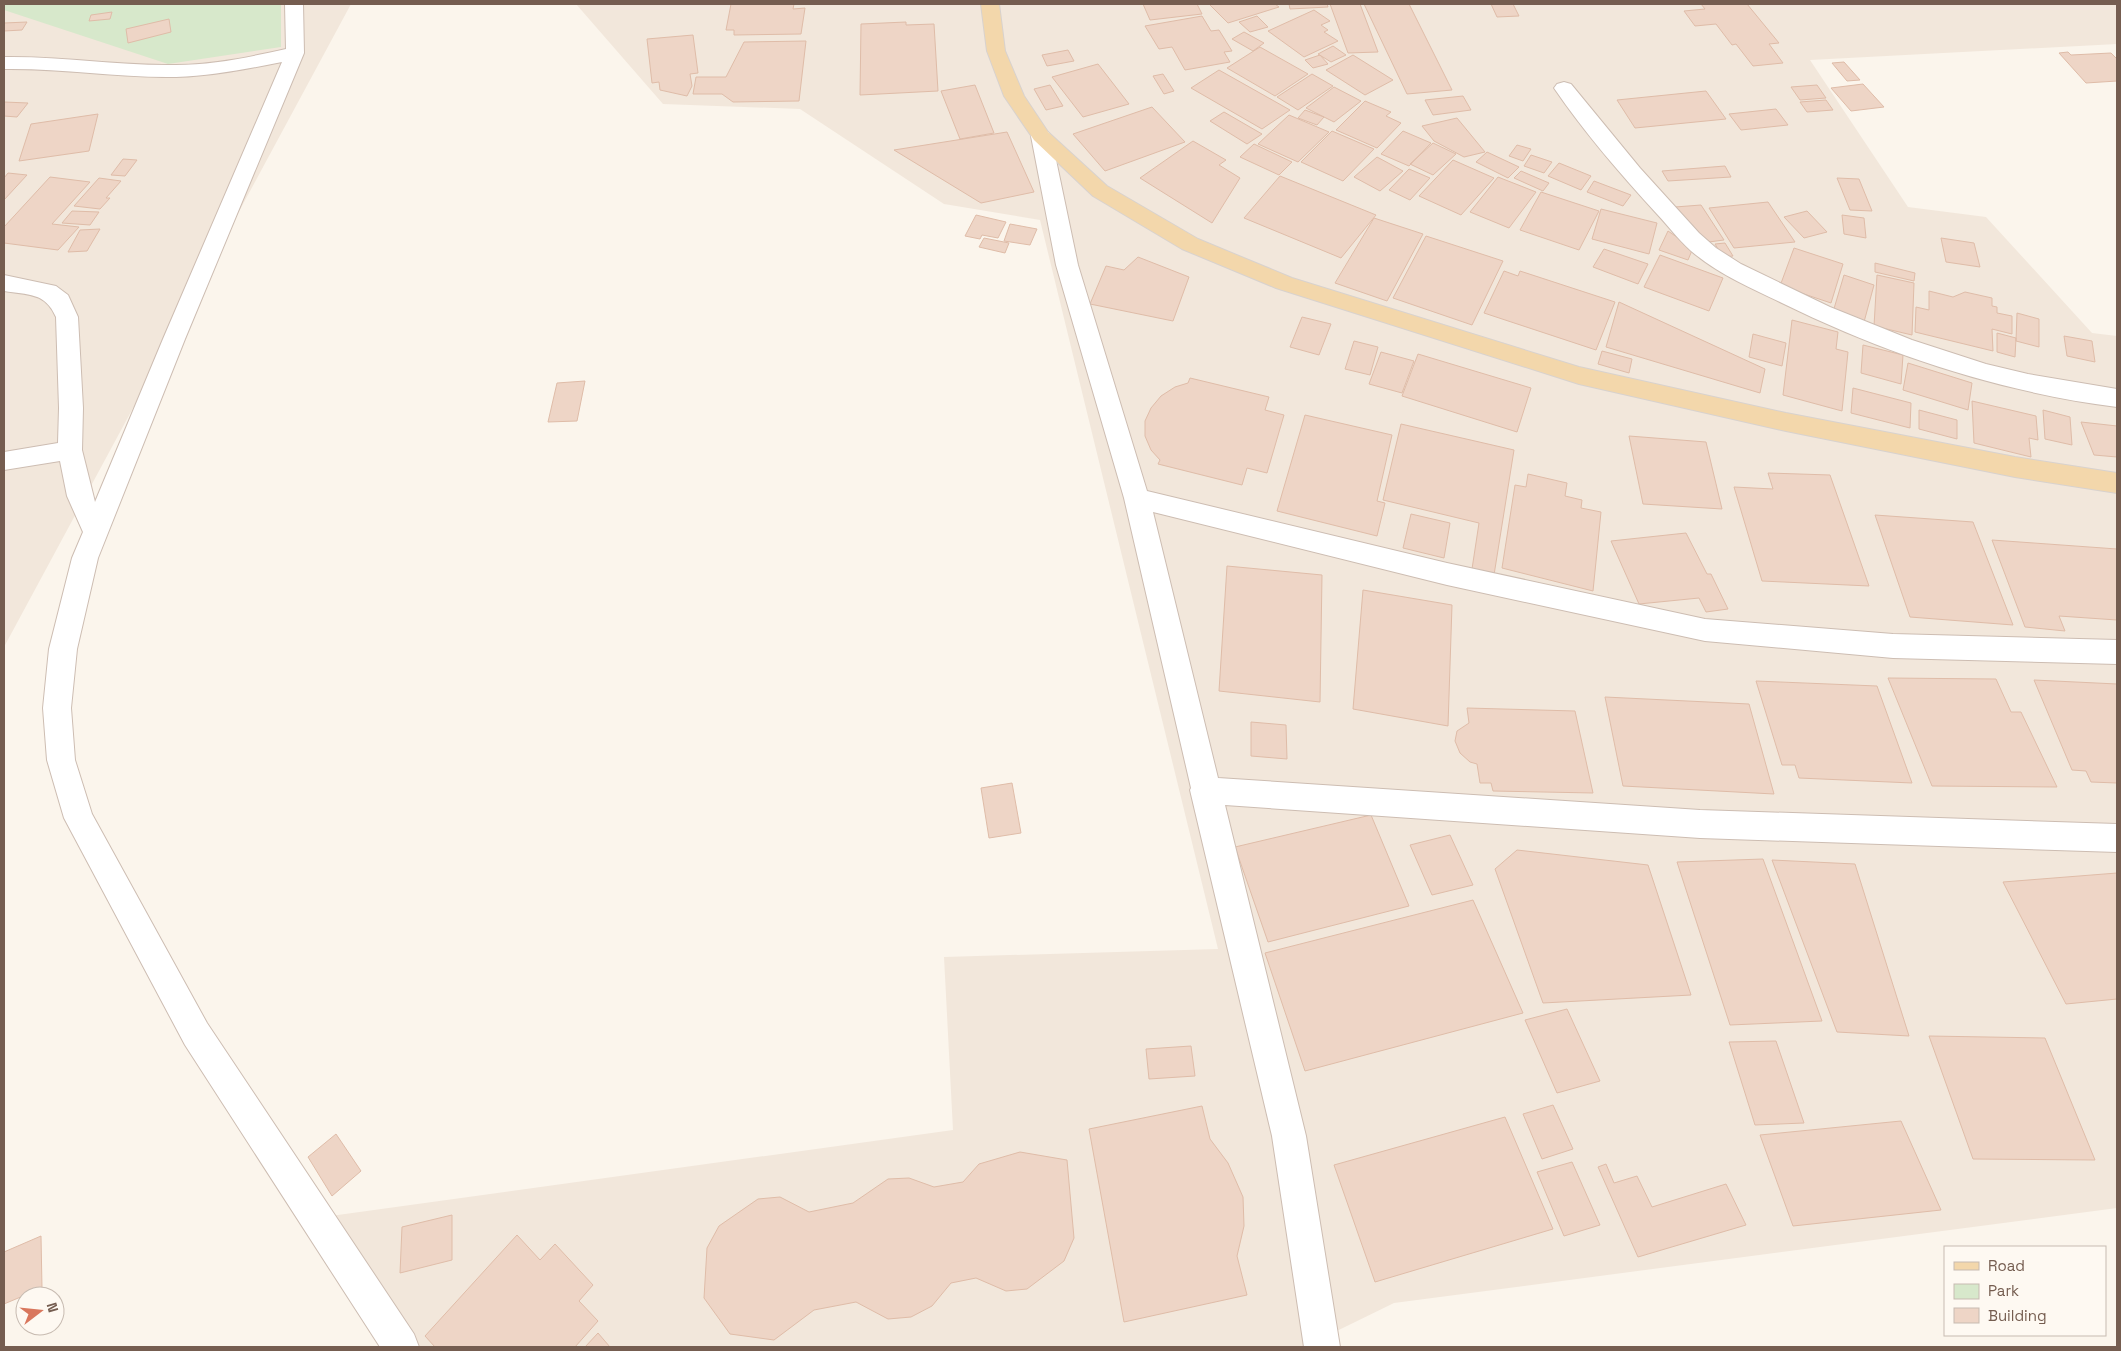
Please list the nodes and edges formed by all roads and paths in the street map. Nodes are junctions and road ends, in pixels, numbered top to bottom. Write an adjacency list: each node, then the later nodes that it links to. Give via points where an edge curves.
1 (294, 4): 3 (street)
2 (990, 4): 6 (main road, via 996,51 1014,96)
3 (295, 52): 4 (street, via 241,64 190,70); 13 (street)
4 (4, 64)
5 (1564, 88): 8 (street, via 1610,147 1708,253 1824,315 1900,346 1986,373 2069,392)
6 (1041, 136): 11 (main road, via 1100,191 1190,244 1284,283 1579,375 1786,422 2015,467); 12 (street, via 1067,265)
7 (4, 283): 9 (street, via 48,291 60,301 67,317)
8 (2117, 398)
9 (70, 450): 10 (street); 13 (street, via 80,496)
10 (4, 461)
11 (2117, 482)
12 (1137, 498): 14 (street, via 1447,574 1705,630 1893,646); 15 (street)
13 (95, 532): 17 (street, via 63,649 57,708 61,760 79,818 196,1034)
14 (2117, 652)
15 (1205, 790): 16 (street, via 1700,824); 18 (street, via 1289,1136)
16 (2117, 838)
17 (402, 1347)
18 (1322, 1347)

